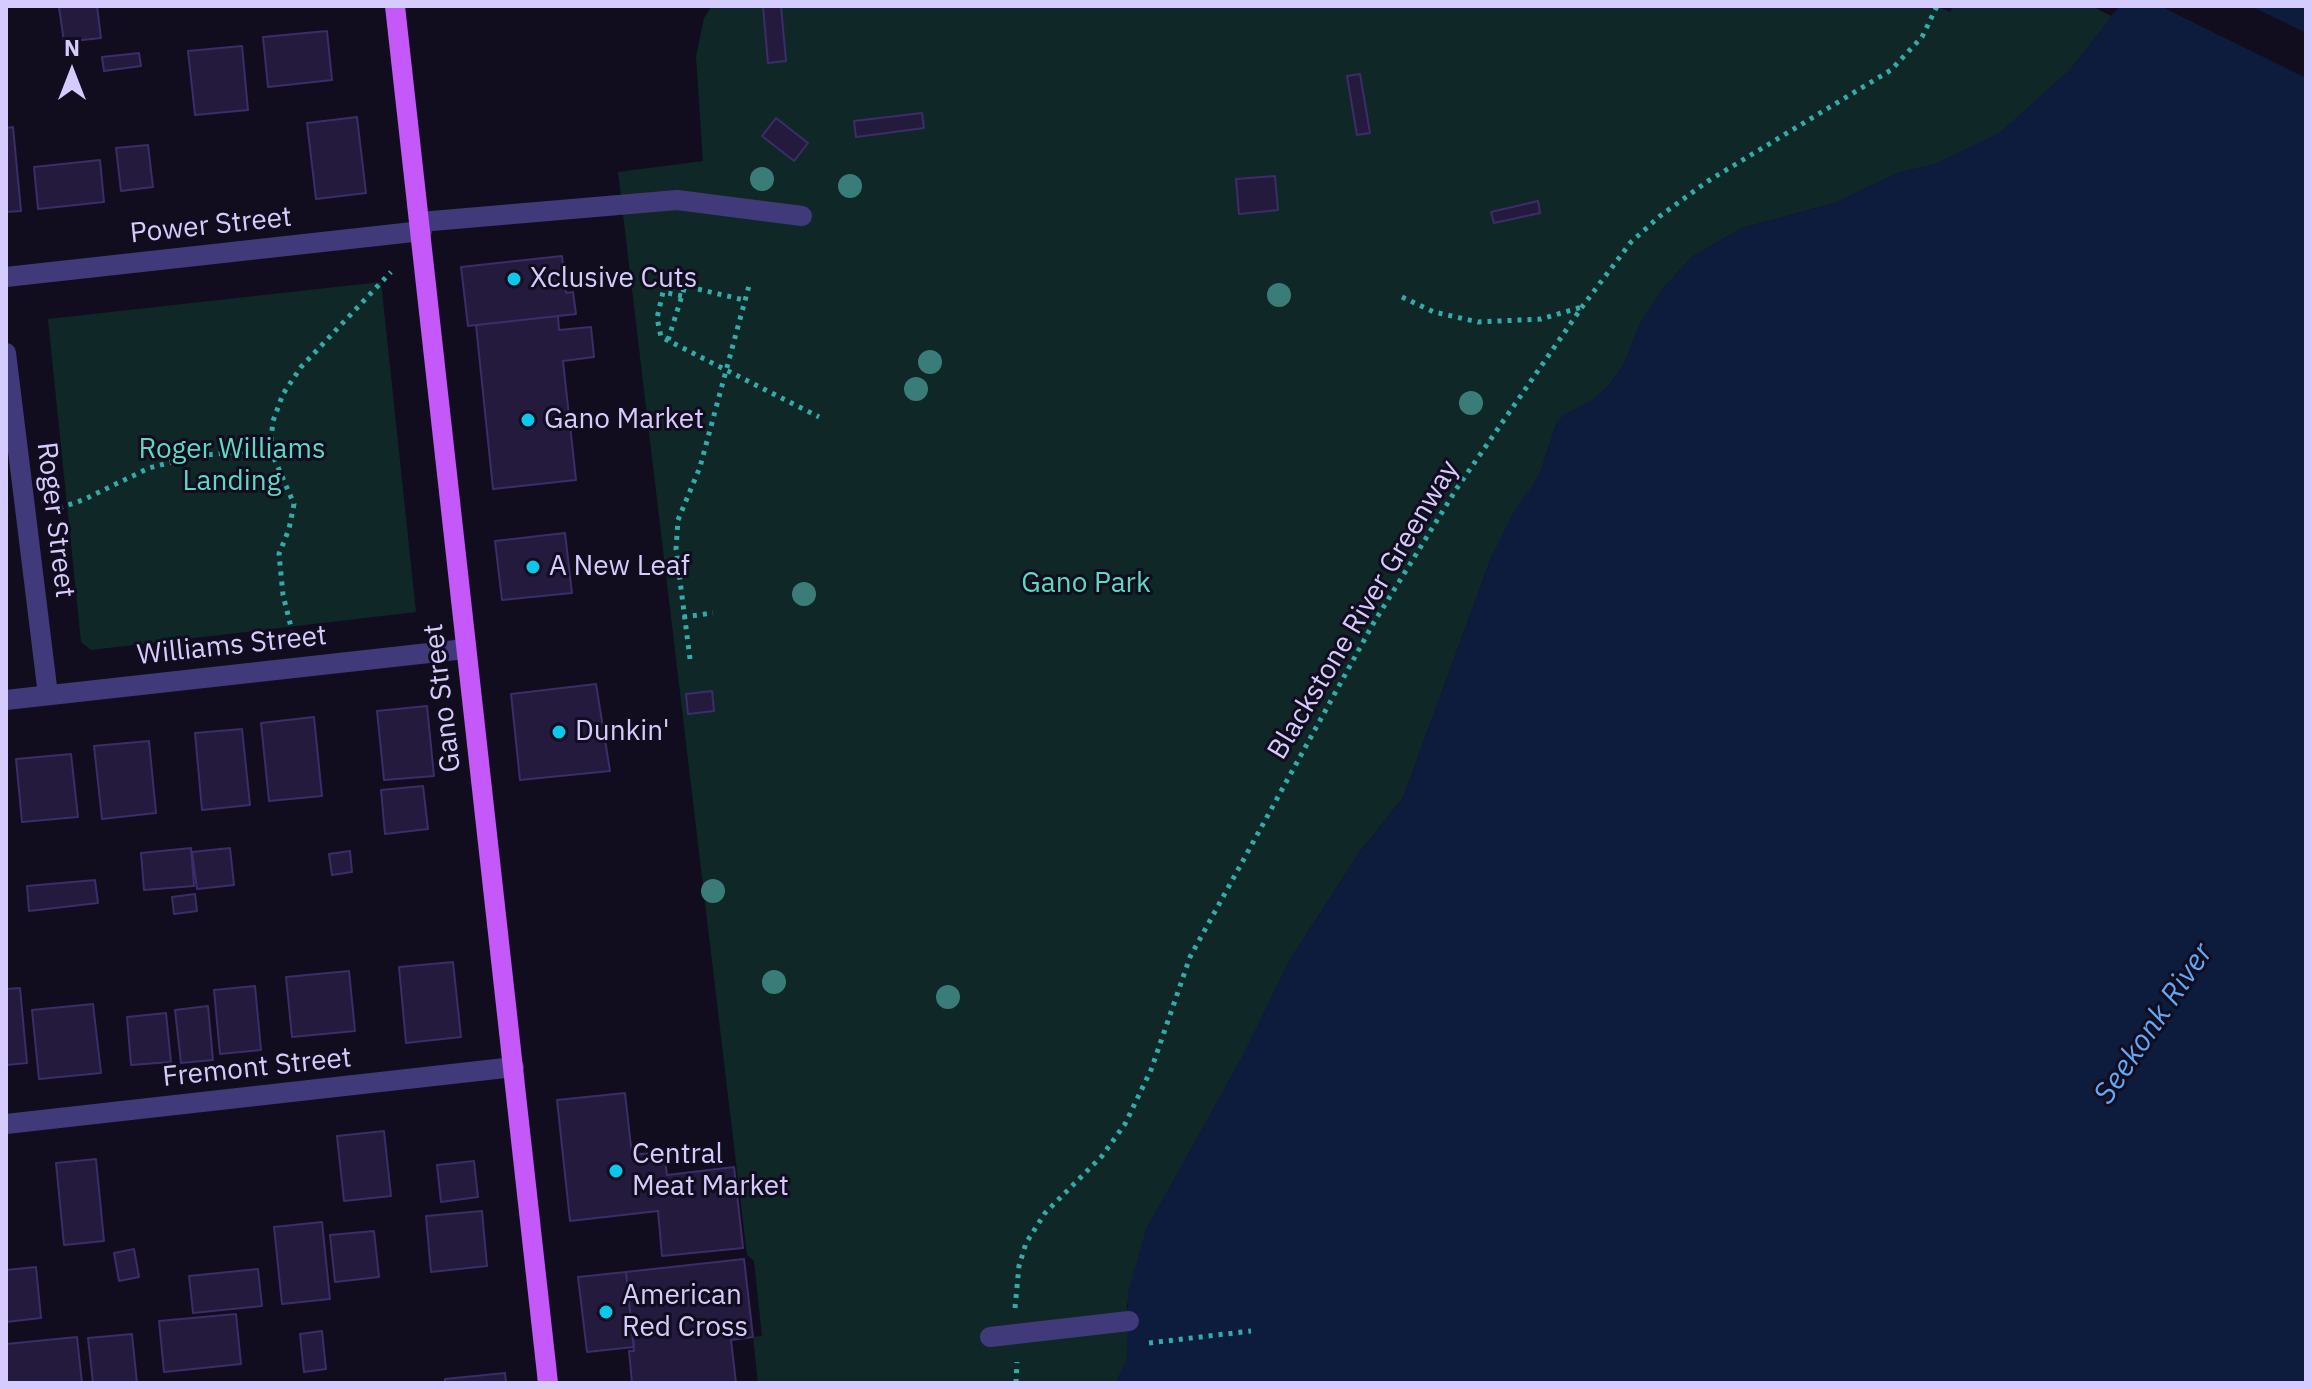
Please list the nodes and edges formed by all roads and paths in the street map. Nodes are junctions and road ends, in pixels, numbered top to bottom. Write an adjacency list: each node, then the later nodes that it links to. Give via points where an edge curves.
1 (395, 6): 4 (main road, Gano Street)
2 (1937, 6): 11 (path, Blackstone River Greenway, via 1922,37 1891,70 1668,209 1631,242)
3 (802, 216): 4 (street, Power Street, via 677,200)
4 (421, 226): 6 (street, Power Street); 21 (main road, Gano Street)
5 (391, 272): 16 (path, via 301,367 283,394)
6 (6, 277)
7 (750, 282): 10 (path)
8 (682, 296): 10 (path, via 685,286); 12 (path); 12 (path, via 663,292 657,318 661,337)
9 (1402, 297): 11 (path, via 1449,317 1492,323 1541,319)
10 (744, 300): 14 (path)
11 (1582, 307): 27 (path, Blackstone River Greenway, via 1457,488 1373,624 1194,948 1151,1070 1125,1124 1032,1233 1019,1266)
12 (668, 340): 14 (path)
13 (6, 353): 23 (street, Roger Street)
14 (727, 370): 15 (path); 19 (path, via 700,467 678,520)
15 (819, 417)
16 (270, 449): 17 (path, via 194,456 149,468); 20 (path, via 294,504 279,554)
17 (59, 508)
18 (713, 613): 19 (path)
19 (683, 617): 22 (path)
20 (293, 635)
21 (465, 649): 23 (street, Williams Street); 25 (main road, Gano Street)
22 (690, 659)
23 (48, 695): 24 (street, Williams Street)
24 (6, 700)
25 (514, 1067): 26 (street, Fremont Street); 33 (main road, Gano Street)
26 (6, 1124)
27 (1015, 1317)
28 (1129, 1321): 30 (street)
29 (1251, 1331): 31 (path)
30 (990, 1337)
31 (1136, 1345)
32 (1018, 1355): 34 (path)
33 (548, 1383)
34 (1016, 1383)

